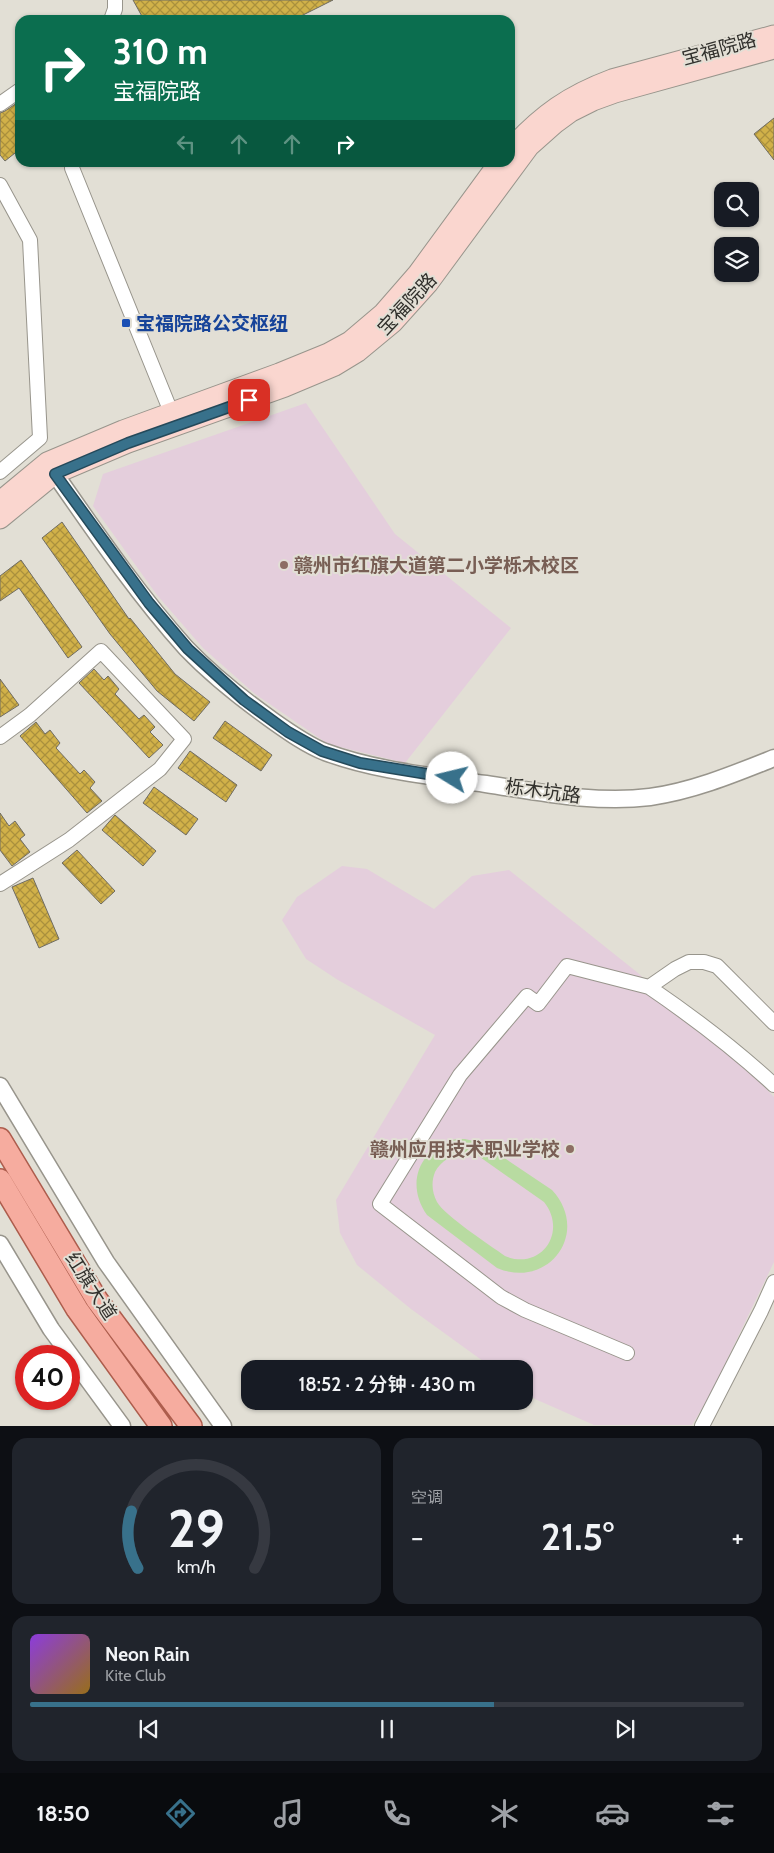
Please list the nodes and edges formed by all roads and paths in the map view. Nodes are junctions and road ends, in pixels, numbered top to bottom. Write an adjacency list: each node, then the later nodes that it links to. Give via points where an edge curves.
1 (114, 0): 2 (street)
2 (112, 15)
3 (774, 34): 7 (main road, 宝福院路, via 588,88 548,112)
4 (774, 49): 8 (main road, 宝福院路, via 593,101 556,123 529,147)
5 (15, 94): 6 (street)
6 (0, 104)
7 (515, 144)
8 (515, 166)
9 (495, 167): 13 (main road, 宝福院路, via 417,274 370,326 328,353)
10 (514, 167): 13 (main road, 宝福院路, via 428,284 378,336 335,366 285,387)
11 (72, 168): 13 (street)
12 (0, 184): 15 (street, via 30,240 40,438)
13 (174, 419): 14 (main road, 宝福院路, via 128,443)
14 (51, 468): 16 (main road, 宝福院路); 17 (main road, 宝福院路); 19 (street, 栎木坑路, via 137,588 188,649 244,700 288,732 322,751 401,771 599,799 650,796 710,783)
15 (0, 472)
16 (0, 500)
17 (0, 519)
18 (0, 737): 20 (street, via 30,715 101,651 184,739 160,769 69,840)
19 (774, 758)
20 (0, 884)
21 (650, 987): 22 (street, via 689,962 718,966); 23 (street, via 744,1057); 29 (street, via 567,966 538,1004 527,996 460,1075 380,1204 501,1297)
22 (774, 1023)
23 (774, 1085)
24 (0, 1086): 33 (street, via 106,1262)
25 (0, 1139): 32 (main road, 红旗大道, via 97,1300)
26 (0, 1180): 31 (main road, 红旗大道, via 77,1310)
27 (0, 1244): 30 (street, via 51,1329)
28 (774, 1282): 34 (street)
29 (627, 1353)
30 (122, 1426)
31 (161, 1426)
32 (191, 1426)
33 (223, 1426)
34 (702, 1426)

